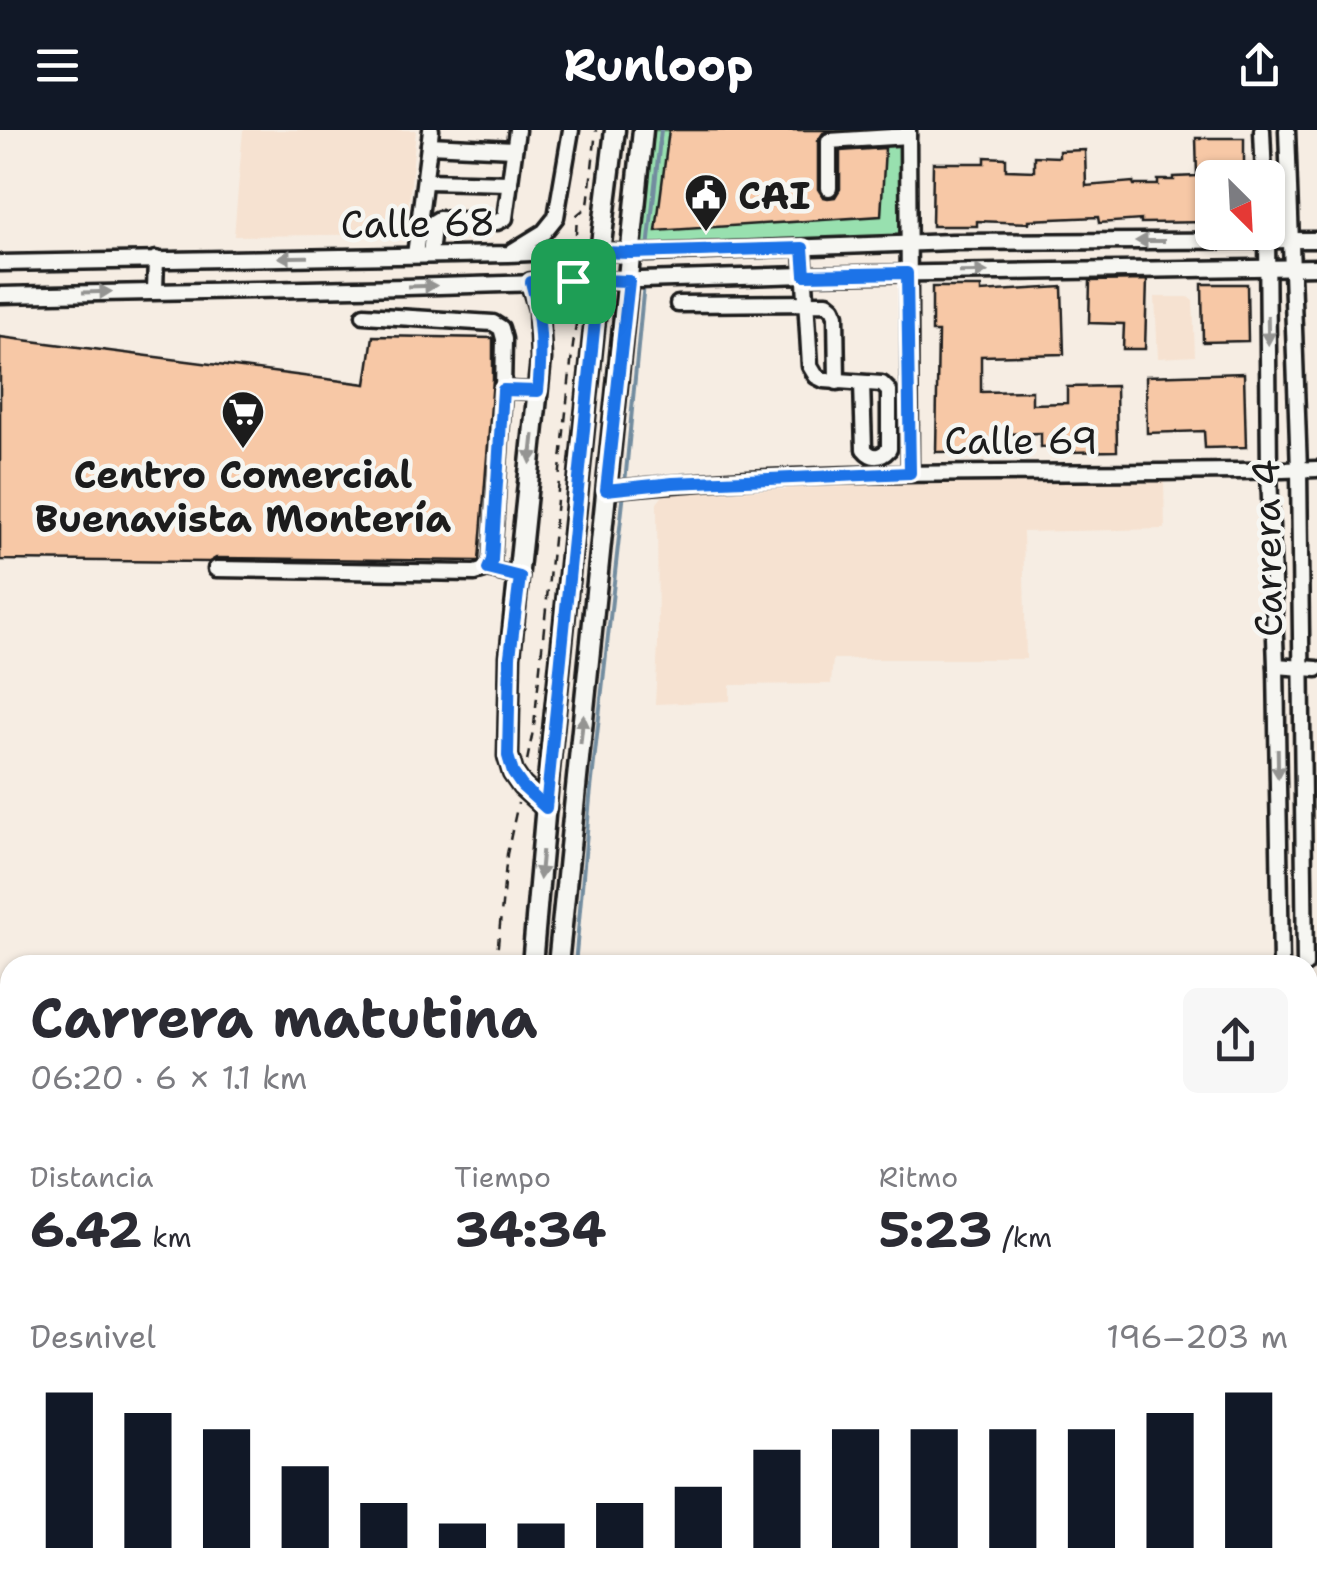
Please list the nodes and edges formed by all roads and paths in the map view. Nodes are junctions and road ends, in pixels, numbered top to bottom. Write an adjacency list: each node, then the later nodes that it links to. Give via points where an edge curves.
1 (517, 130): 11 (street)
2 (571, 130): 26 (street, via 556,217)
3 (596, 130): 23 (path, via 588,206 577,215)
4 (615, 130): 24 (main road)
5 (643, 130): 25 (main road)
6 (1262, 130): 12 (street)
7 (1287, 130): 18 (street, Carrera 4)
8 (908, 133): 9 (street); 20 (street)
9 (830, 136): 15 (street)
10 (430, 138): 11 (street); 13 (street)
11 (514, 149): 14 (street)
12 (1263, 160)
13 (426, 181): 14 (street); 27 (street)
14 (510, 182): 27 (street, via 503,220 439,219)
15 (829, 188)
16 (1195, 238): 20 (street, Calle 68, one-way to 20)
17 (1285, 239): 18 (street, Calle 68)
18 (1290, 240): 19 (street, Calle 68); 32 (street, Carrera 4)
19 (1317, 240)
20 (908, 243): 21 (street, Calle 68); 33 (street)
21 (803, 248): 25 (street, Calle 68); 34 (street)
22 (1267, 250): 31 (street, Carrera 4)
23 (575, 251): 24 (street, Calle 68); 26 (street, Calle 68)
24 (600, 252): 25 (street, Calle 68); 35 (main road)
25 (639, 253): 36 (main road)
26 (509, 254): 27 (street, Calle 68)
27 (423, 255): 28 (street, Calle 68, one-way to 28)
28 (156, 259): 29 (street, Calle 68); 38 (street)
29 (0, 263)
30 (1317, 267): 32 (street, Calle 68)
31 (1267, 268): 32 (street, Calle 68); 33 (street, Calle 68, one-way to 31); 49 (street, Carrera 4, one-way to 49)
32 (1293, 268): 50 (street, Carrera 4)
33 (907, 273): 34 (street, Calle 68); 51 (street)
34 (805, 275): 36 (street, Calle 68); 40 (street)
35 (599, 280): 36 (street, Calle 68); 37 (street, Calle 68); 60 (main road)
36 (637, 281): 52 (main road)
37 (531, 282): 38 (street, Calle 68, one-way to 37); 47 (main road, via 539,309)
38 (155, 290): 39 (street, Calle 68, one-way to 38)
39 (0, 295)
40 (807, 302): 42 (street); 44 (street, via 810,366 816,376); 44 (street, via 834,308)
41 (579, 304): 59 (path)
42 (678, 304)
43 (364, 315): 46 (street, via 493,323 504,338)
44 (837, 382): 45 (street)
45 (862, 384): 45 (street, via 882,384 889,391 890,450 884,455 864,449)
46 (503, 390): 47 (street); 54 (street)
47 (538, 391): 55 (main road, one-way to 55)
48 (1317, 469): 50 (street, Calle 69)
49 (1269, 470): 50 (street, Calle 69); 51 (street, Calle 69); 56 (street, Carrera 4)
50 (1299, 470): 57 (street, Carrera 4)
51 (910, 473): 52 (street, Calle 69)
52 (614, 489): 65 (main road, one-way to 52)
53 (216, 569): 54 (street)
54 (488, 569): 55 (street)
55 (520, 577): 59 (main road, via 508,756)
56 (1276, 666): 57 (street); 61 (street, Carrera 4, one-way to 61)
57 (1300, 668): 58 (street); 62 (street, Carrera 4)
58 (1317, 669)
59 (522, 786): 60 (main road); 63 (path)
60 (546, 808): 64 (main road, one-way to 64)
61 (1280, 893): 62 (street); 66 (street, Carrera 4)
62 (1311, 893): 67 (street, Carrera 4)
63 (497, 955)
64 (533, 955)
65 (559, 955)
66 (1281, 955)
67 (1306, 955)

